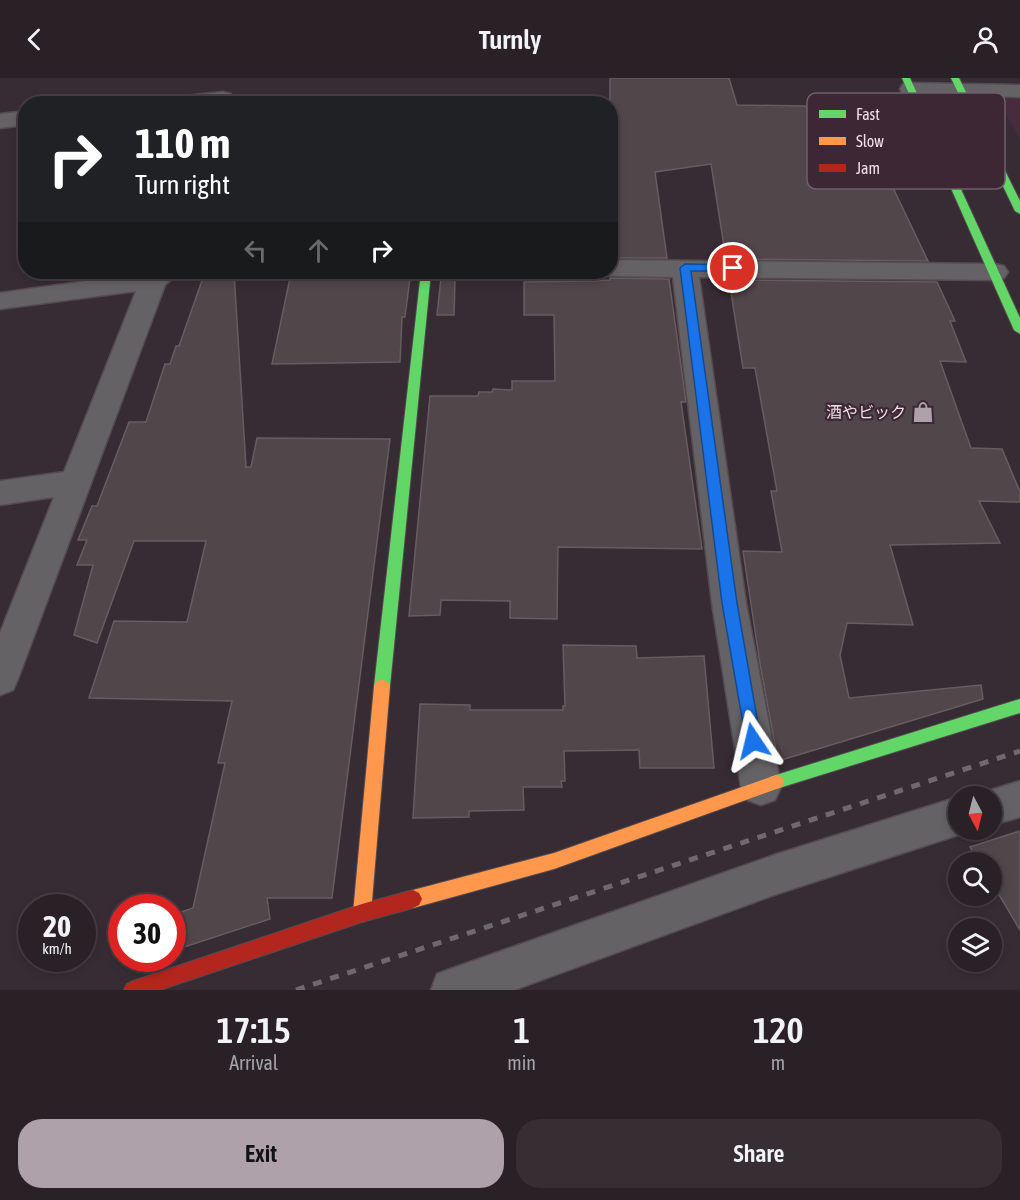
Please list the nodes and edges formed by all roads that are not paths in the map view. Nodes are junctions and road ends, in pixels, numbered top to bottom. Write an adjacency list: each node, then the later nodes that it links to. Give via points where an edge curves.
1 (216, 78): 5 (street)
2 (909, 84): 3 (street)
3 (958, 84): 4 (street)
4 (1020, 91)
5 (221, 96)
6 (18, 119): 7 (street)
7 (0, 121)
8 (1005, 180): 10 (main road)
9 (957, 189): 13 (main road)
10 (1020, 211)
11 (618, 268): 12 (street)
12 (685, 268): 13 (street); 23 (street, via 729,603)
13 (995, 272): 18 (main road)
14 (141, 279): 17 (street)
15 (159, 279): 19 (street)
16 (425, 279): 27 (main road, via 386,642)
17 (0, 301)
18 (1020, 330)
19 (75, 482): 20 (street); 21 (street)
20 (0, 493)
21 (0, 680)
22 (1020, 706): 23 (main road)
23 (761, 787): 27 (main road, via 554,861)
24 (1020, 799): 25 (street)
25 (1002, 804)
26 (948, 819): 29 (street, via 777,874)
27 (362, 913): 28 (main road)
28 (133, 990)
29 (453, 990)

